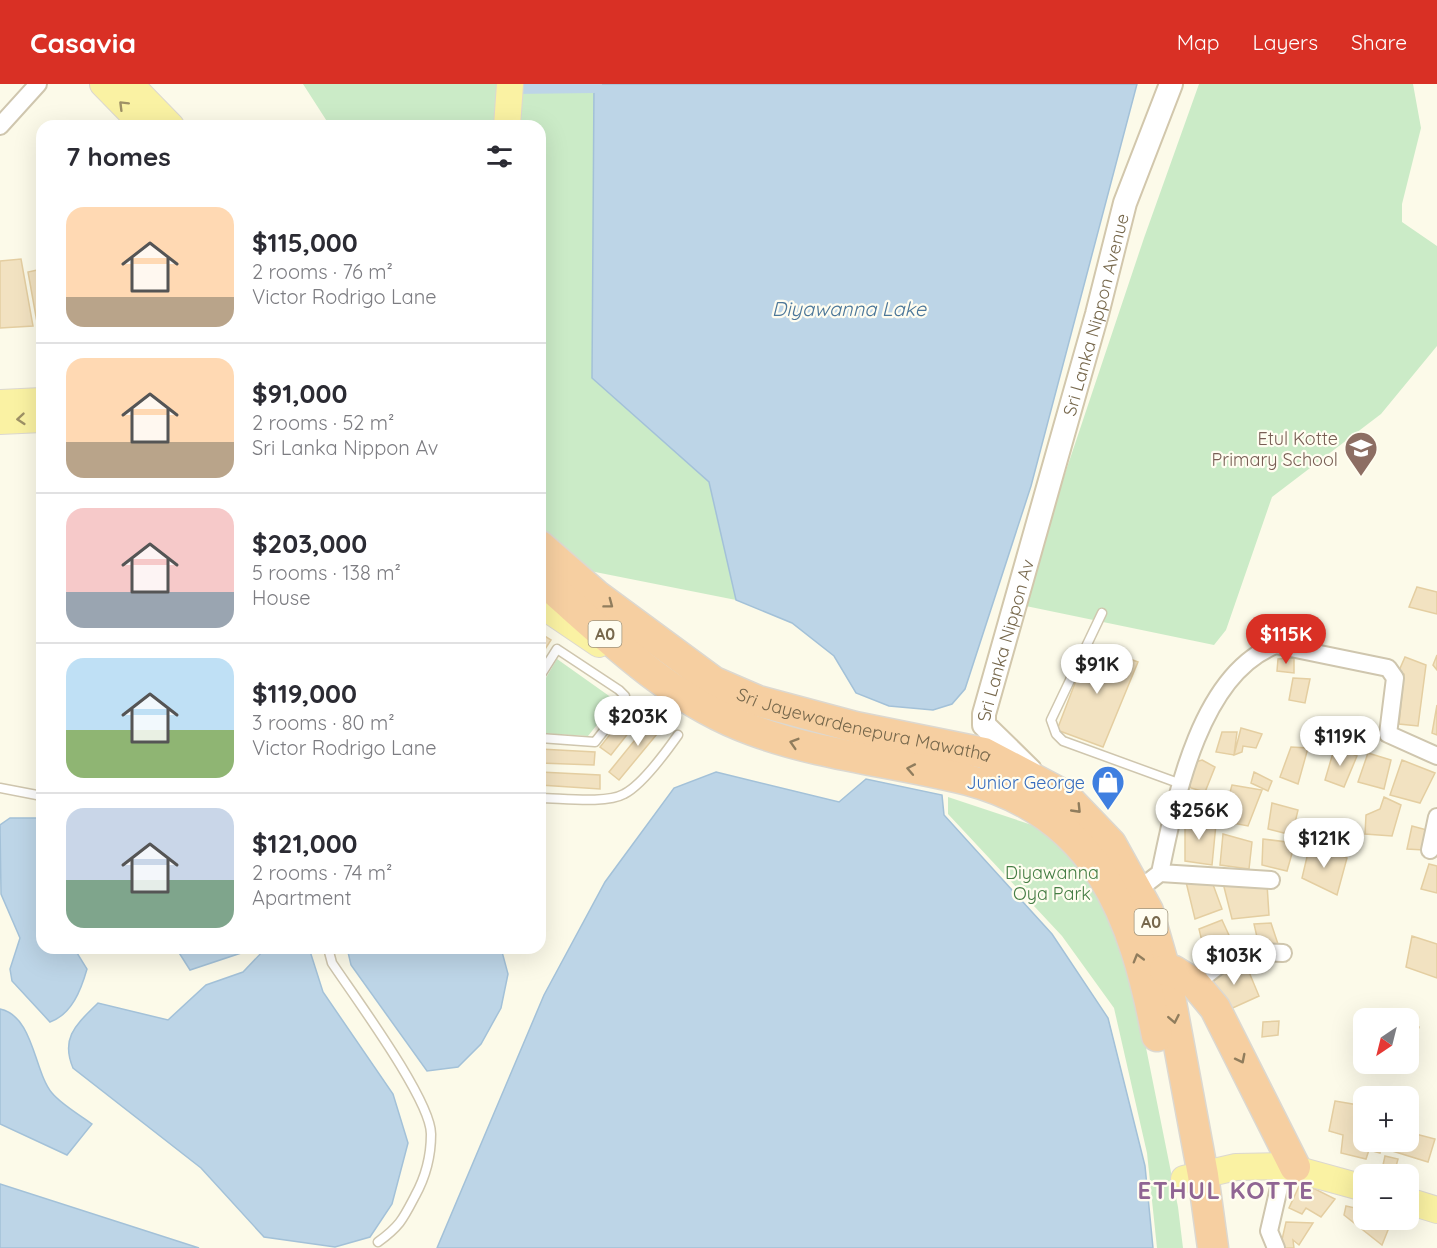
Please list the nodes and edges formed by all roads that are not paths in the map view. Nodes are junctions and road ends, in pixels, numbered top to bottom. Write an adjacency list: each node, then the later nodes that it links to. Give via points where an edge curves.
1 (38, 84): 9 (street)
2 (103, 84): 6 (main road, one-way to 2)
3 (130, 84): 7 (main road)
4 (510, 84): 8 (main road)
5 (1171, 84): 15 (street, Sri Lanka Nippon Avenue, via 1125,203)
6 (138, 120)
7 (165, 120)
8 (507, 120)
9 (0, 126)
10 (36, 401): 11 (main road)
11 (0, 403)
12 (36, 419): 13 (main road, one-way to 13)
13 (0, 421)
14 (546, 547): 16 (highway)
15 (1029, 549): 24 (street, Sri Lanka Nippon Av, via 984,725)
16 (552, 572): 20 (highway, Sri Jayewardenepura Mawatha / A0); 24 (highway, Sri Jayewardenepura Mawatha / A0, one-way to 24, via 596,595 714,682 758,701 855,727 972,750)
17 (546, 608): 20 (main road)
18 (1102, 613): 25 (lane, via 1051,720 1056,734 1063,741)
19 (546, 666): 22 (lane, via 557,649 625,696 624,705 595,742)
20 (670, 689): 38 (highway, Sri Jayewardenepura Mawatha / A0, one-way to 20, via 1127,920 1099,868 1053,819 1020,798 968,781 851,758 751,730)
21 (678, 735): 28 (lane, via 661,759 624,794)
22 (546, 738)
23 (1437, 756): 25 (street, via 1388,734 1395,678 1388,668 1276,645 1259,652 1234,674 1194,741)
24 (1042, 782): 32 (highway, Sri Jayewardenepura Mawatha / A0, one-way to 32, via 1064,795)
25 (1181, 784): 32 (street)
26 (2, 791): 27 (lane)
27 (36, 795)
28 (546, 798)
29 (1437, 818): 30 (street)
30 (1430, 850)
31 (1271, 880): 32 (street)
32 (1149, 882): 35 (highway, Sri Jayewardenepura Mawatha / A0, via 1148,911)
33 (330, 954): 42 (lane, via 408,1078 429,1120 431,1133 424,1178 398,1228)
34 (1283, 954): 36 (street, via 1254,951 1230,957)
35 (1165, 970): 36 (highway); 38 (highway, Sri Jayewardenepura Mawatha / A0, one-way to 38)
36 (1195, 984): 37 (highway, one-way to 37, via 1215,1008)
37 (1290, 1167): 38 (main road, via 1236,1167); 39 (main road); 45 (street, via 1269,1231)
38 (1194, 1177): 43 (highway, Sri Jayewardenepura Mawatha / A0); 44 (highway, Sri Jayewardenepura Mawatha / A0)
39 (1353, 1185)
40 (1419, 1204): 41 (main road)
41 (1437, 1210)
42 (378, 1242)
43 (1194, 1248)
44 (1213, 1248)
45 (1276, 1248)

